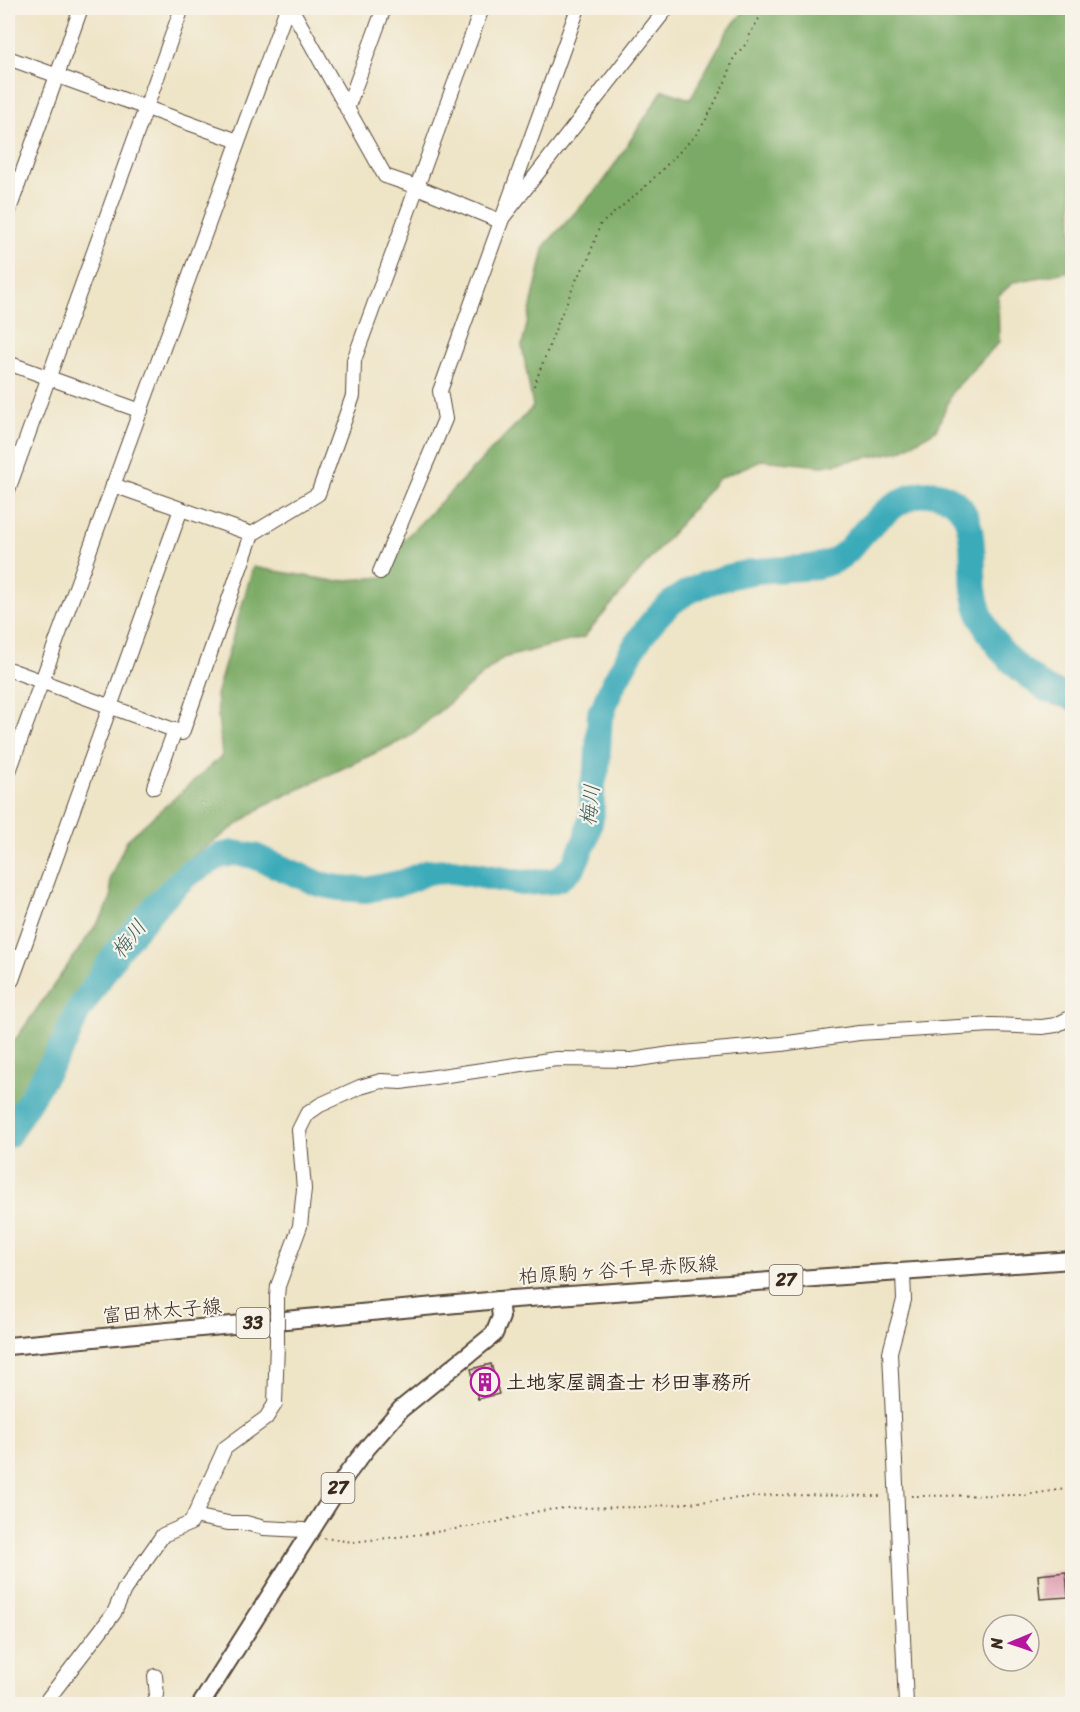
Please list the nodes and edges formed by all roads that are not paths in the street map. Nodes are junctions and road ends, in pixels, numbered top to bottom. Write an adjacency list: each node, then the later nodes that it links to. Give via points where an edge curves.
1 (81, 8): 10 (street)
2 (182, 8): 11 (street)
3 (287, 8): 13 (street)
4 (291, 8): 12 (street)
5 (384, 8): 12 (street)
6 (482, 8): 14 (street)
7 (578, 8): 16 (street)
8 (667, 8): 16 (street)
9 (8, 58): 10 (street)
10 (57, 75): 11 (street); 15 (street)
11 (146, 107): 13 (street); 18 (street)
12 (347, 109): 14 (street, via 385,176)
13 (238, 141): 19 (street)
14 (417, 187): 16 (street); 23 (street, via 354,360 354,396 318,494)
15 (8, 213)
16 (500, 221): 24 (street, via 440,391 445,419)
17 (8, 363): 18 (street)
18 (48, 378): 19 (street); 21 (street)
19 (141, 411): 20 (street)
20 (113, 485): 22 (street); 26 (street)
21 (8, 490)
22 (181, 509): 23 (street); 27 (street)
23 (252, 534): 28 (street, via 182,732)
24 (380, 572)
25 (8, 669): 26 (street)
26 (40, 681): 27 (street); 29 (street)
27 (110, 707): 28 (street); 31 (street, via 12,980)
28 (175, 730): 30 (street)
29 (8, 774)
30 (154, 787)
31 (8, 978)
32 (1072, 1017): 37 (street, bridge, via 1042,1027 992,1025 859,1034 632,1060 556,1059 401,1082 381,1081 320,1105 307,1114 298,1130 304,1189 300,1226 278,1286 275,1404 266,1418 225,1448)
33 (1072, 1260): 34 (main road, 柏原駒ヶ谷千早赤阪線 / 27)
34 (903, 1272): 35 (main road, 柏原駒ヶ谷千早赤阪線 / 27); 43 (street, via 904,1300 890,1352)
35 (499, 1300): 36 (main road, 富田林太子線 / 33); 38 (main road, 柏原駒ヶ谷千早赤阪線 / 27, via 501,1317 494,1334 383,1428 347,1474)
36 (8, 1347)
37 (194, 1516): 38 (street); 40 (street, via 191,1523 163,1535 124,1590 114,1613)
38 (310, 1534): 42 (main road, 柏原駒ヶ谷千早赤阪線 / 27)
39 (155, 1676): 41 (street, via 157,1695)
40 (44, 1704)
41 (152, 1704)
42 (201, 1704)
43 (906, 1704)

